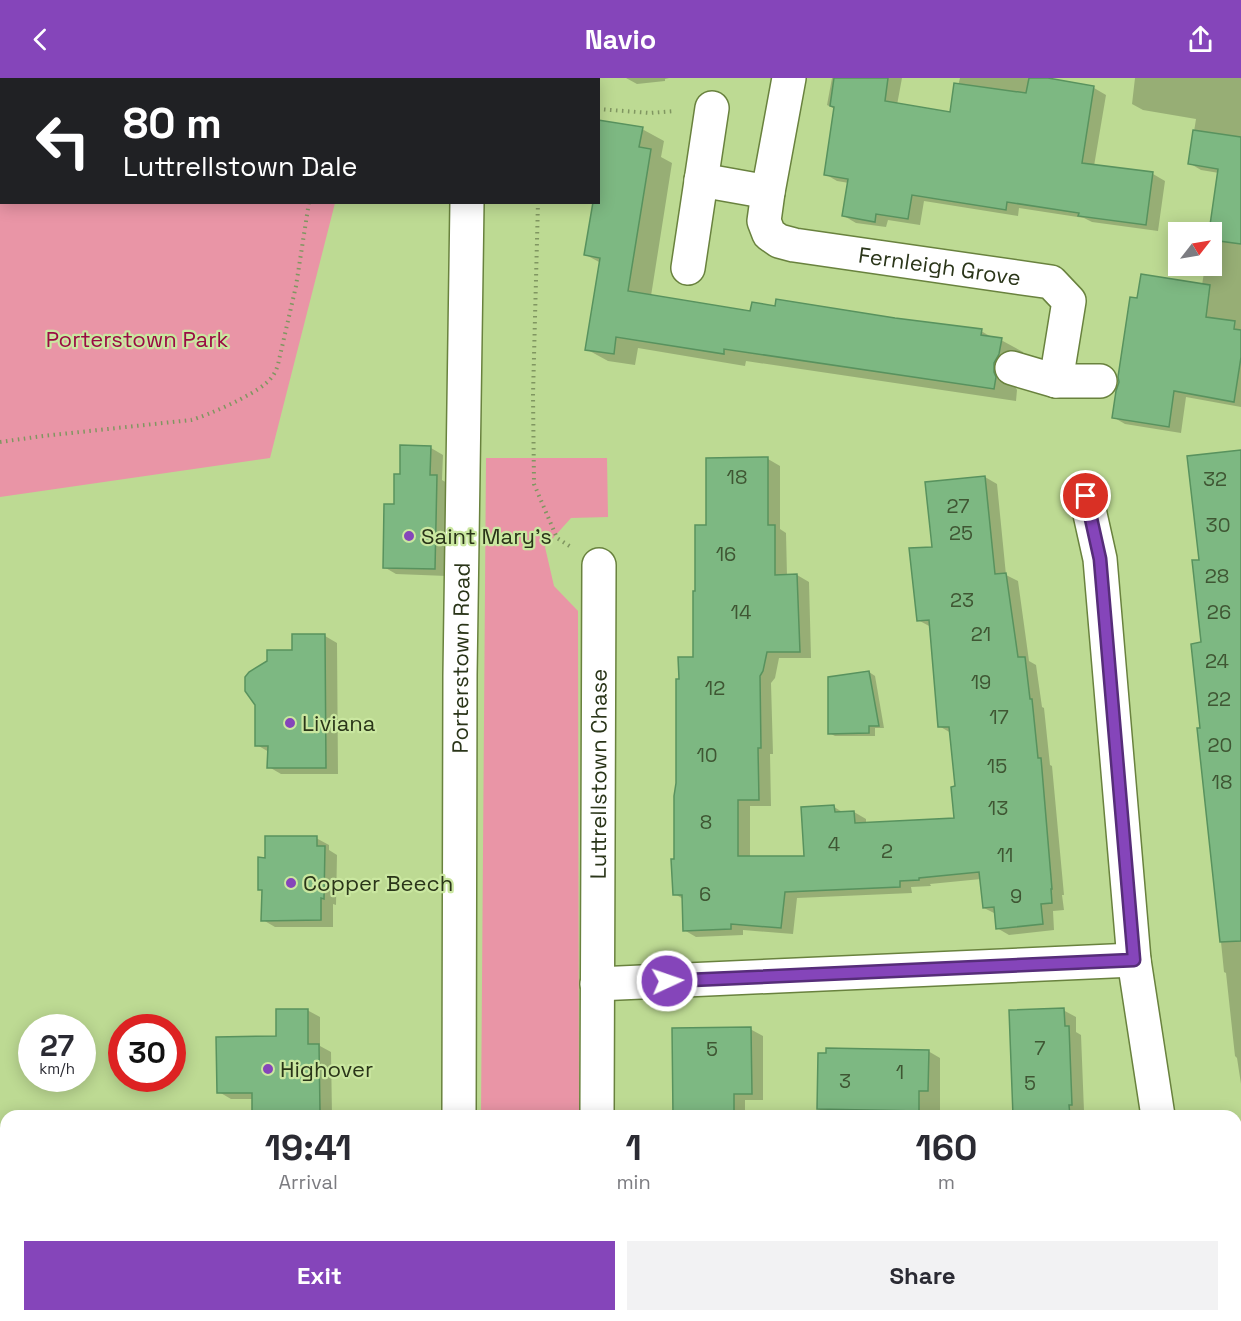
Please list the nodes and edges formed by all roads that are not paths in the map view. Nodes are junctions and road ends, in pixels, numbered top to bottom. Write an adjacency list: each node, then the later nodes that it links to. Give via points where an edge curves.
1 (789, 78): 4 (street, Fernleigh Grove)
2 (712, 108): 3 (street)
3 (701, 180): 4 (street); 6 (street)
4 (768, 192): 8 (street, Fernleigh Grove, via 764,221 769,234 779,241 1051,282 1069,301)
5 (467, 204): 14 (street, Porterstown Road)
6 (688, 268)
7 (1012, 368): 8 (street)
8 (1056, 381): 9 (street)
9 (1100, 381)
10 (1086, 496): 12 (street, via 1100,559)
11 (599, 565): 13 (street, Luttrellstown Chase)
12 (1134, 960): 13 (street); 16 (street)
13 (597, 984): 15 (street, Luttrellstown Chase)
14 (459, 1110)
15 (597, 1110)
16 (1157, 1110)

